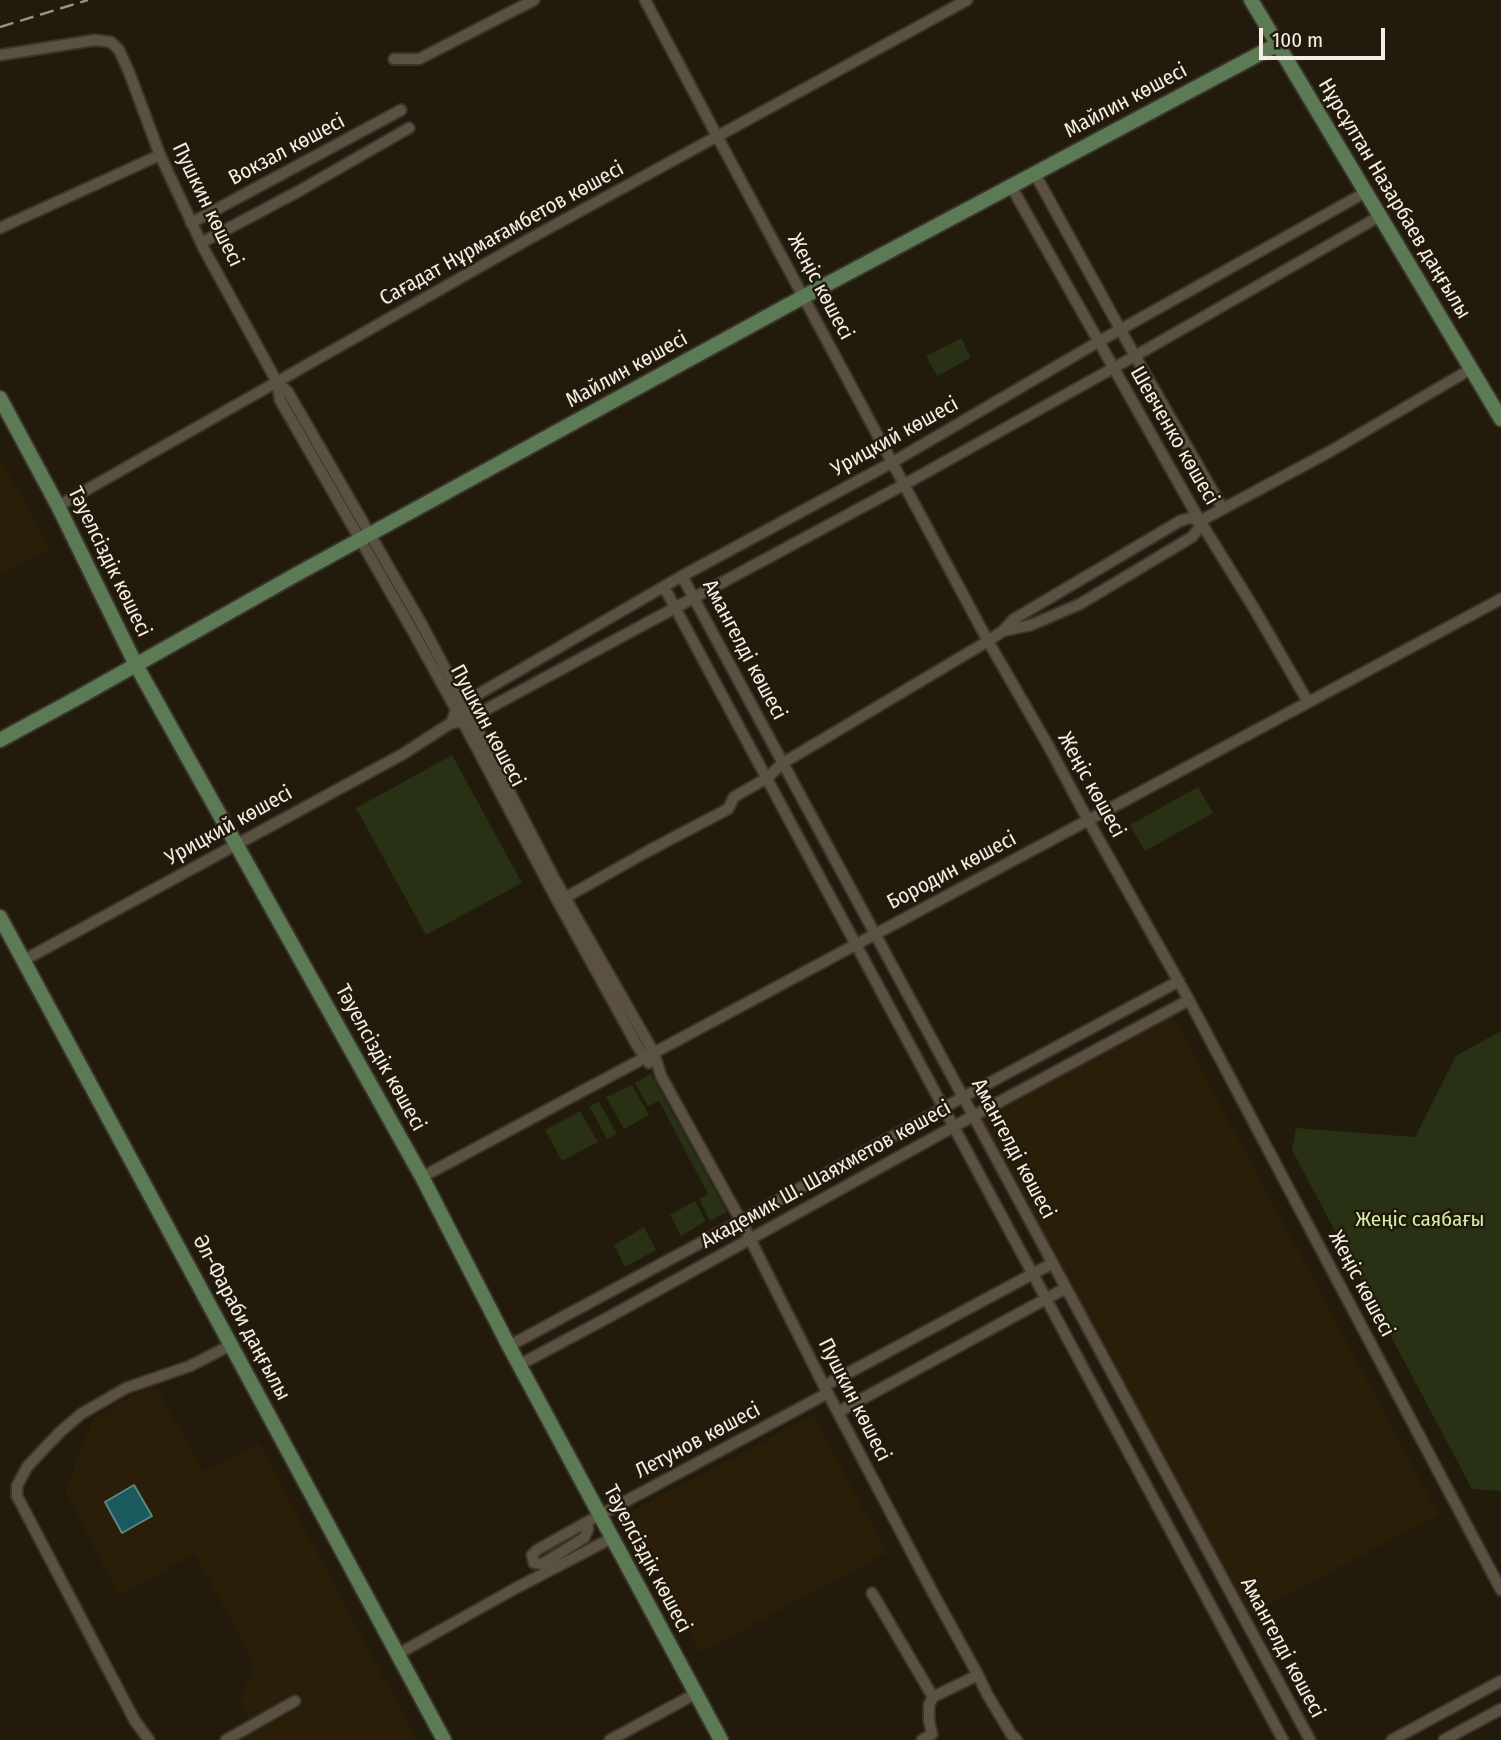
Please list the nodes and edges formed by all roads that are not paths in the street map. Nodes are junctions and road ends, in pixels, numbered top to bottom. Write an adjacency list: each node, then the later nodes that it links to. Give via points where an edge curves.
1 (534, 0): 7 (street, via 419,58)
2 (645, 0): 10 (street, Жеңіс көшесі)
3 (967, 0): 10 (street, Сағадат Нұрмағамбетов көшесі)
4 (1251, 0): 5 (main road, Нұрсұлтан Назарбаев даңғылы)
5 (1278, 44): 12 (main road, Майлин көшесі); 14 (main road, Нұрсұлтан Назарбаев даңғылы)
6 (0, 55): 11 (street, Пушкин көшесі, via 78,41 111,42 124,60)
7 (394, 59)
8 (401, 110): 16 (street, Вокзал көшесі)
9 (409, 128): 18 (street, Вокзал көшесі)
10 (716, 136): 19 (street, Жеңіс көшесі); 25 (street, Сағадат Нұрмағамбетов көшесі)
11 (160, 155): 16 (street, Пушкин көшесі); 17 (street)
12 (1035, 174): 13 (main road, Майлин көшесі); 20 (street, Шевченко көшесі)
13 (1012, 186): 19 (main road, Майлин көшесі); 21 (street, Шевченко көшесі)
14 (1366, 192): 15 (main road, Нұрсұлтан Назарбаев даңғылы); 20 (street, Урицкий көшесі)
15 (1380, 216): 22 (street, Урицкий көшесі); 24 (main road, Нұрсұлтан Назарбаев даңғылы)
16 (191, 223): 18 (street, Пушкин көшесі)
17 (0, 228)
18 (201, 243): 25 (street, Пушкин көшесі)
19 (803, 297): 28 (street, Жеңіс көшесі); 33 (main road, Майлин көшесі)
20 (1121, 330): 21 (street, Урицкий көшесі); 22 (street, Шевченко көшесі)
21 (1098, 342): 23 (street, Шевченко көшесі); 28 (street, Урицкий көшесі)
22 (1135, 356): 23 (street, Урицкий көшесі); 31 (street, Шевченко көшесі)
23 (1113, 369): 29 (street, Урицкий көшесі); 32 (street, Шевченко көшесі)
24 (1471, 369): 27 (main road, Нұрсұлтан Назарбаев даңғылы); 31 (street)
25 (276, 382): 30 (street, Сағадат Нұрмағамбетов көшесі); 33 (street, Пушкин көшесі)
26 (0, 398): 30 (main road, Тәуелсіздік көшесі)
27 (1501, 419)
28 (893, 462): 29 (street, Жеңіс көшесі); 34 (street, Урицкий көшесі)
29 (905, 484): 36 (street, Урицкий көшесі); 40 (street, Жеңіс көшесі)
30 (58, 506): 41 (main road, Тәуелсіздік көшесі)
31 (1223, 509): 32 (street)
32 (1200, 521): 39 (street, via 1180,521 1014,619); 39 (street, via 1192,537 1080,604 1031,625); 42 (street, Шевченко көшесі)
33 (365, 537): 41 (main road, Майлин көшесі); 43 (street, Пушкин көшесі, via 421,623)
34 (682, 576): 35 (street, Урицкий көшесі); 36 (street, Амангелді көшесі)
35 (664, 587): 38 (street, Амангелді көшесі); 43 (street, Урицкий көшесі)
36 (693, 597): 38 (street, Урицкий көшесі); 47 (street, Амангелді көшесі)
37 (1501, 599): 42 (street, Бородин көшесі)
38 (675, 607): 44 (street, Урицкий көшесі); 48 (street, Амангелді көшесі)
39 (1003, 631): 40 (street)
40 (988, 640): 47 (street); 49 (street, Жеңіс көшесі)
41 (136, 665): 46 (main road, Майлин көшесі); 50 (main road, Тәуелсіздік көшесі)
42 (1308, 702): 49 (street, Бородин көшесі)
43 (460, 706): 44 (street, Пушкин көшесі); 45 (street)
44 (467, 719): 45 (street, Урицкий көшесі); 51 (street, Пушкин көшесі)
45 (451, 723): 50 (street, Урицкий көшесі)
46 (0, 740)
47 (783, 763): 48 (street); 53 (street, Амангелді көшесі)
48 (767, 778): 51 (street, via 734,797 728,809); 54 (street, Амангелді көшесі)
49 (1088, 820): 53 (street, Бородин көшесі); 56 (street, Жеңіс көшесі)
50 (236, 844): 55 (street, Урицкий көшесі); 64 (main road, Тәуелсіздік көшесі)
51 (561, 900): 58 (street, Пушкин көшесі)
52 (0, 917): 55 (main road, Әл-Фараби даңғылы)
53 (875, 934): 54 (street, Бородин көшесі); 59 (street, Амангелді көшесі)
54 (856, 944): 58 (street, Бородин көшесі); 60 (street, Амангелді көшесі)
55 (23, 961): 74 (main road, Әл-Фараби даңғылы)
56 (1179, 981): 57 (street, Жеңіс көшесі); 59 (street, Академик Ш. Шаяхметов көшесі)
57 (1189, 1000): 61 (street, Академик Ш. Шаяхметов көшесі); 81 (street, Жеңіс көшесі)
58 (649, 1055): 64 (street, Бородин көшесі); 66 (street, Пушкин көшесі)
59 (963, 1097): 60 (street, Академик Ш. Шаяхметов көшесі); 61 (street, Амангелді көшесі)
60 (944, 1108): 62 (street, Амангелді көшесі); 63 (street, Академик Ш. Шаяхметов көшесі)
61 (973, 1116): 62 (street, Академик Ш. Шаяхметов көшесі); 68 (street, Амангелді көшесі)
62 (954, 1126): 65 (street, Академик Ш. Шаяхметов көшесі); 69 (street, Амангелді көшесі)
63 (822, 1175): 65 (street); 66 (street, Академик Ш. Шаяхметов көшесі)
64 (422, 1177): 75 (main road, Тәуелсіздік көшесі)
65 (832, 1194): 67 (street, Академик Ш. Шаяхметов көшесі)
66 (741, 1221): 67 (street, Пушкин көшесі); 70 (street, Академик Ш. Шаяхметов көшесі)
67 (750, 1238): 73 (street, Академик Ш. Шаяхметов көшесі); 77 (street, Пушкин көшесі)
68 (1053, 1263): 69 (street, Летунов көшесі); 71 (street, Амангелді көшесі)
69 (1033, 1274): 72 (street, Амангелді көшесі); 77 (street, Летунов көшесі)
70 (623, 1283): 73 (street); 75 (street, Академик Ш. Шаяхметов көшесі)
71 (1066, 1288): 72 (street); 98 (street, Амангелді көшесі)
72 (1046, 1298): 78 (street); 97 (street, Амангелді көшесі)
73 (635, 1303): 76 (street, Академик Ш. Шаяхметов көшесі)
74 (231, 1345): 83 (main road, Әл-Фараби даңғылы); 90 (street, via 190,1366 126,1388 81,1414 27,1467 17,1486 85,1626)
75 (509, 1346): 76 (main road, Тәуелсіздік көшесі)
76 (519, 1365): 79 (main road, Тәуелсіздік көшесі)
77 (826, 1389): 78 (street, Пушкин көшесі); 79 (street, Летунов көшесі)
78 (838, 1412): 84 (street, Пушкин көшесі)
79 (593, 1519): 79 (street, Летунов көшесі, via 537,1550 532,1555 534,1563 542,1564 584,1538); 80 (main road, Тәуелсіздік көшесі)
80 (612, 1538): 83 (street); 86 (main road, Тәуелсіздік көшесі)
81 (1501, 1590)
82 (872, 1593): 87 (street)
83 (398, 1654): 92 (main road, Әл-Фараби даңғылы)
84 (978, 1675): 87 (street); 96 (street, Пушкин көшесі)
85 (1501, 1681): 99 (street)
86 (695, 1694): 93 (street); 94 (main road, Тәуелсіздік көшесі)
87 (933, 1697): 95 (street, via 929,1705 932,1734)
88 (295, 1701): 91 (street)
89 (1501, 1709): 100 (street)
90 (149, 1740)
91 (226, 1740)
92 (444, 1740)
93 (610, 1740)
94 (721, 1740)
95 (922, 1740)
96 (1017, 1740)
97 (1283, 1740)
98 (1310, 1740)
99 (1392, 1740)
100 (1444, 1740)

